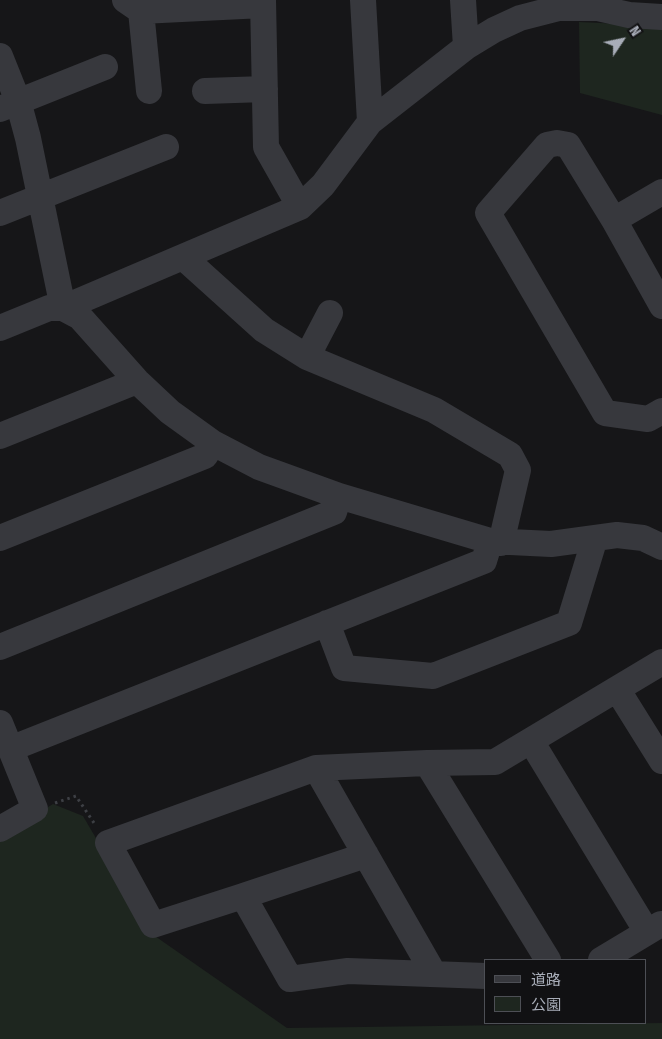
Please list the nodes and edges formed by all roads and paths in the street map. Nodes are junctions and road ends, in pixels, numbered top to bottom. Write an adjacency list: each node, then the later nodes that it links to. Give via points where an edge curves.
1 (363, 0): 14 (street)
2 (463, 0): 7 (street)
3 (263, 2): 5 (street); 10 (street)
4 (559, 4): 6 (street); 7 (street, via 520,18)
5 (133, 5): 11 (street)
6 (662, 17)
7 (466, 47): 14 (street)
8 (0, 56): 13 (street)
9 (105, 67): 13 (street)
10 (265, 89): 12 (street); 18 (street, via 266,147)
11 (149, 92)
12 (205, 92)
13 (9, 105): 17 (street)
14 (370, 122): 18 (street, via 323,185)
15 (166, 147): 17 (street)
16 (662, 192): 20 (street)
17 (39, 197): 19 (street); 23 (street)
18 (300, 207): 21 (street)
19 (0, 213)
20 (614, 220): 22 (street); 28 (street, via 568,146 557,143 547,145 488,213 604,413 648,419)
21 (183, 257): 23 (street); 26 (street, via 264,330)
22 (662, 306)
23 (63, 308): 25 (street, via 49,308); 27 (street, via 80,317)
24 (330, 314): 26 (street)
25 (0, 328)
26 (307, 357): 34 (street, via 434,410 510,455 518,470)
27 (137, 381): 29 (street); 30 (street, via 170,412)
28 (662, 411)
29 (0, 436)
30 (213, 443): 31 (street, via 260,467); 32 (street, via 206,456)
31 (339, 496): 34 (street); 37 (street, via 334,512)
32 (0, 538)
33 (595, 538): 34 (street, via 551,544); 35 (street, via 617,535 644,538); 36 (street, via 569,623 433,676 344,668)
34 (495, 542): 36 (street, via 484,562)
35 (662, 547)
36 (327, 623): 42 (street)
37 (0, 647)
38 (662, 662): 39 (street)
39 (617, 689): 41 (street); 43 (street)
40 (0, 723): 42 (street)
41 (531, 741): 44 (street, via 495,762); 51 (street)
42 (10, 748): 46 (street)
43 (662, 761)
44 (427, 762): 45 (street); 52 (street)
45 (316, 768): 48 (street); 49 (street)
46 (35, 809): 47 (street); 48 (path, via 76,796)
47 (0, 830)
48 (108, 843): 50 (street, via 153,925)
49 (366, 855): 50 (street); 54 (street)
50 (243, 896): 54 (street, via 290,979 348,971)
51 (655, 928): 53 (street)
52 (547, 959)
53 (603, 959)
54 (434, 974): 55 (street)
55 (484, 976)

